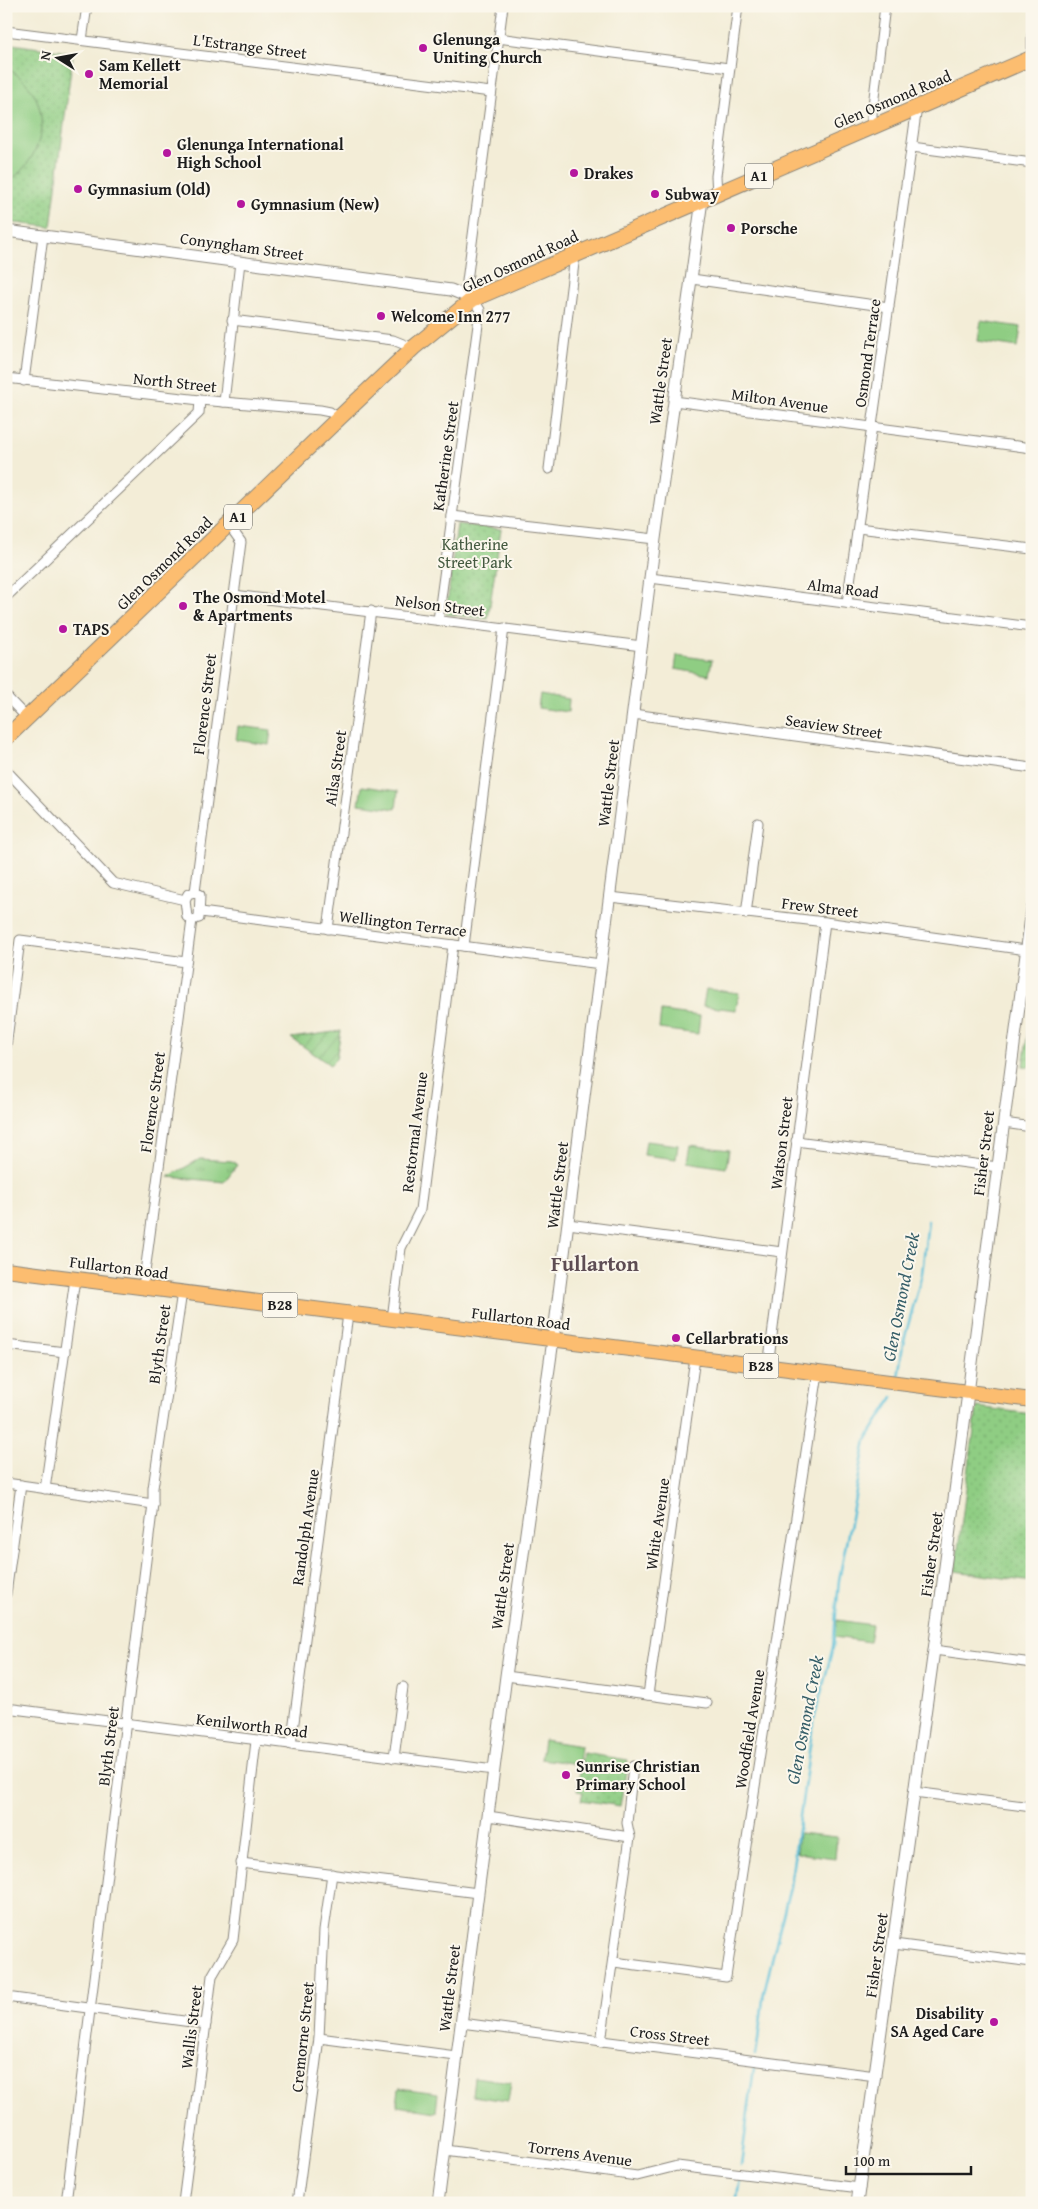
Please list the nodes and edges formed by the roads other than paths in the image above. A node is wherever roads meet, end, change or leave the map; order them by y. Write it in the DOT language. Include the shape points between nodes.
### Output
graph roads {
  1 [pos="87,6"];
  2 [pos="503,6"];
  3 [pos="738,6"];
  4 [pos="885,6"];
  5 [pos="6,30"];
  6 [pos="1032,35"];
  7 [pos="498,38"];
  8 [pos="82,40"];
  9 [pos="1032,56"];
  10 [pos="729,68"];
  11 [pos="491,92"];
  12 [pos="917,108"];
  13 [pos="872,127"];
  14 [pos="912,147"];
  15 [pos="1032,163"];
  16 [pos="718,194"];
  17 [pos="702,200"];
  18 [pos="6,231"];
  19 [pos="44,236"];
  20 [pos="575,255"];
  21 [pos="240,262"];
  22 [pos="692,278"];
  23 [pos="472,299"];
  24 [pos="889,307"];
  25 [pos="232,320"];
  26 [pos="413,348"];
  27 [pos="6,378"];
  28 [pos="24,381"];
  29 [pos="200,400"];
  30 [pos="674,401"];
  31 [pos="224,402"];
  32 [pos="339,418"];
  33 [pos="872,427"];
  34 [pos="1032,448"];
  35 [pos="549,469"];
  36 [pos="452,516"];
  37 [pos="230,525"];
  38 [pos="858,528"];
  39 [pos="655,539"];
  40 [pos="1032,549"];
  41 [pos="650,578"];
  42 [pos="234,595"];
  43 [pos="6,597"];
  44 [pos="847,604"];
  45 [pos="371,611"];
  46 [pos="438,620"];
  47 [pos="1032,627"];
  48 [pos="504,628"];
  49 [pos="642,646"];
  50 [pos="6,696"];
  51 [pos="633,714"];
  52 [pos="27,718"];
  53 [pos="6,738"];
  54 [pos="1032,768"];
  55 [pos="6,770"];
  56 [pos="758,822"];
  57 [pos="195,892"];
  58 [pos="610,897"];
  59 [pos="185,900"];
  60 [pos="201,912"];
  61 [pos="746,914"];
  62 [pos="1031,916"];
  63 [pos="192,920"];
  64 [pos="824,922"];
  65 [pos="328,929"];
  66 [pos="453,945"];
  67 [pos="464,946"];
  68 [pos="1026,950"];
  69 [pos="186,962"];
  70 [pos="601,964"];
  71 [pos="6,1047"];
  72 [pos="1004,1123"];
  73 [pos="1032,1127"];
  74 [pos="796,1141"];
  75 [pos="998,1167"];
  76 [pos="568,1224"];
  77 [pos="782,1252"];
  78 [pos="6,1270"];
  79 [pos="75,1279"];
  80 [pos="143,1288"];
  81 [pos="182,1292"];
  82 [pos="348,1314"];
  83 [pos="392,1319"];
  84 [pos="553,1340"];
  85 [pos="6,1345"];
  86 [pos="65,1352"];
  87 [pos="695,1358"];
  88 [pos="768,1367"];
  89 [pos="818,1373"];
  90 [pos="968,1392"];
  91 [pos="1032,1400"];
  92 [pos="6,1483"];
  93 [pos="21,1485"];
  94 [pos="46,1489"];
  95 [pos="153,1504"];
  96 [pos="6,1594"];
  97 [pos="934,1650"];
  98 [pos="1032,1663"];
  99 [pos="506,1676"];
  100 [pos="403,1687"];
  101 [pos="648,1695"];
  102 [pos="707,1703"];
  103 [pos="6,1708"];
  104 [pos="126,1724"];
  105 [pos="256,1741"];
  106 [pos="291,1745"];
  107 [pos="394,1758"];
  108 [pos="633,1766"];
  109 [pos="494,1770"];
  110 [pos="914,1792"];
  111 [pos="1032,1807"];
  112 [pos="488,1816"];
  113 [pos="630,1837"];
  114 [pos="241,1863"];
  115 [pos="332,1874"];
  116 [pos="478,1893"];
  117 [pos="894,1944"];
  118 [pos="614,1962"];
  119 [pos="1032,1962"];
  120 [pos="6,1997"];
  121 [pos="91,2009"];
  122 [pos="461,2023"];
  123 [pos="206,2024"];
  124 [pos="319,2038"];
  125 [pos="601,2042"];
  126 [pos="456,2056"];
  127 [pos="876,2076"];
  128 [pos="445,2150"];
  129 [pos="860,2188"];
  130 [pos="66,2203"];
  131 [pos="183,2203"];
  132 [pos="297,2203"];
  133 [pos="438,2203"];
  134 [pos="858,2203"];
  1 -- 8 [label="street"];
  2 -- 7 [label="street, Katherine Street"];
  3 -- 10 [label="street"];
  4 -- 13 [label="street"];
  5 -- 8 [label="street, L'Estrange Street"];
  6 -- 9 [label="street"];
  7 -- 10 [label="street"];
  7 -- 11 [label="street, Katherine Street"];
  8 -- 11 [label="street, L'Estrange Street"];
  9 -- 12 [label="highway, Glen Osmond Road / A1"];
  10 -- 16 [label="street" via="716,176"];
  11 -- 23 [label="street, Katherine Street" via="468,282"];
  12 -- 13 [label="highway, Glen Osmond Road / A1"];
  12 -- 14 [label="street, Osmond Terrace"];
  13 -- 16 [label="highway, Glen Osmond Road / A1"];
  14 -- 15 [label="street"];
  14 -- 24 [label="street, Osmond Terrace"];
  16 -- 17 [label="highway, Glen Osmond Road / A1"];
  17 -- 20 [label="highway, Glen Osmond Road / A1"];
  17 -- 22 [label="street, Wattle Street"];
  18 -- 19 [label="street, Conyngham Street"];
  19 -- 21 [label="street, Conyngham Street"];
  19 -- 28 [label="street"];
  20 -- 23 [label="highway, Glen Osmond Road / A1"];
  20 -- 35 [label="street"];
  21 -- 23 [label="street, Conyngham Street" via="451,290"];
  21 -- 25 [label="street"];
  22 -- 24 [label="street"];
  22 -- 30 [label="street, Wattle Street"];
  23 -- 26 [label="highway, Glen Osmond Road / A1"];
  23 -- 36 [label="street, Katherine Street" via="480,310"];
  24 -- 33 [label="street, Osmond Terrace"];
  25 -- 26 [label="street" via="393,340"];
  25 -- 31 [label="street"];
  26 -- 32 [label="highway, Glen Osmond Road / A1"];
  27 -- 28 [label="street, North Street"];
  28 -- 29 [label="street, North Street"];
  29 -- 31 [label="street, North Street"];
  29 -- 43 [label="street" via="199,413"];
  30 -- 33 [label="street, Milton Avenue"];
  30 -- 39 [label="street, Wattle Street"];
  31 -- 32 [label="street, North Street" via="326,410"];
  32 -- 37 [label="highway, Glen Osmond Road / A1"];
  33 -- 34 [label="street, Milton Avenue"];
  33 -- 38 [label="street, Osmond Terrace"];
  36 -- 39 [label="street"];
  36 -- 46 [label="street, Katherine Street"];
  37 -- 42 [label="street, Florence Street" via="241,542"];
  37 -- 52 [label="highway, Glen Osmond Road / A1"];
  38 -- 40 [label="street"];
  38 -- 44 [label="street, Osmond Terrace"];
  39 -- 41 [label="street, Wattle Street"];
  41 -- 44 [label="street, Alma Road"];
  41 -- 49 [label="street, Wattle Street"];
  42 -- 45 [label="street, Nelson Street"];
  42 -- 57 [label="street, Florence Street"];
  44 -- 47 [label="street, Alma Road"];
  45 -- 46 [label="street, Nelson Street"];
  45 -- 65 [label="street, Ailsa Street"];
  46 -- 48 [label="street, Nelson Street"];
  48 -- 49 [label="street, Nelson Street"];
  48 -- 67 [label="street"];
  49 -- 51 [label="street, Wattle Street"];
  50 -- 52 [label="street"];
  51 -- 54 [label="street, Seaview Street"];
  51 -- 58 [label="street, Wattle Street"];
  52 -- 53 [label="highway, Glen Osmond Road / A1"];
  55 -- 59 [label="street" via="113,883"];
  56 -- 61 [label="street"];
  57 -- 59 [label="street" via="188,894"];
  57 -- 60 [label="street" via="200,896"];
  58 -- 61 [label="street, Frew Street"];
  58 -- 70 [label="street, Wattle Street"];
  59 -- 63 [label="street" via="187,917"];
  60 -- 63 [label="street" via="199,918"];
  60 -- 65 [label="street, Wellington Terrace"];
  61 -- 64 [label="street, Frew Street"];
  62 -- 68 [label="street, Fisher Street"];
  63 -- 69 [label="street, Florence Street"];
  64 -- 68 [label="street, Frew Street"];
  64 -- 74 [label="street, Watson Street"];
  65 -- 66 [label="street, Wellington Terrace"];
  66 -- 67 [label="street, Wellington Terrace"];
  66 -- 83 [label="street, Restormal Avenue" via="420,1210 401,1248"];
  67 -- 70 [label="street, Wellington Terrace"];
  68 -- 72 [label="street, Fisher Street"];
  69 -- 71 [label="street" via="20,940"];
  69 -- 80 [label="street, Florence Street"];
  70 -- 76 [label="street, Wattle Street"];
  72 -- 73 [label="street"];
  72 -- 75 [label="street, Fisher Street"];
  74 -- 75 [label="street"];
  74 -- 77 [label="street, Watson Street"];
  75 -- 90 [label="street, Fisher Street"];
  76 -- 77 [label="street"];
  76 -- 84 [label="street, Wattle Street"];
  77 -- 88 [label="street, Watson Street"];
  78 -- 79 [label="main road, Fullarton Road / B28"];
  79 -- 80 [label="main road, Fullarton Road / B28"];
  79 -- 86 [label="street"];
  80 -- 81 [label="main road, Fullarton Road / B28"];
  81 -- 82 [label="main road, Fullarton Road / B28"];
  81 -- 95 [label="street, Blyth Street"];
  82 -- 83 [label="main road, Fullarton Road / B28"];
  82 -- 106 [label="street, Randolph Avenue"];
  83 -- 84 [label="main road, Fullarton Road / B28"];
  84 -- 87 [label="main road, Fullarton Road / B28"];
  84 -- 99 [label="street, Wattle Street"];
  85 -- 86 [label="street"];
  86 -- 94 [label="street"];
  87 -- 88 [label="main road, Fullarton Road / B28"];
  87 -- 101 [label="street, White Avenue"];
  88 -- 89 [label="main road, Fullarton Road / B28"];
  89 -- 90 [label="main road, Fullarton Road / B28"];
  89 -- 118 [label="street, Woodfield Avenue" via="726,1977"];
  90 -- 91 [label="main road, Fullarton Road / B28"];
  90 -- 97 [label="street, Fisher Street"];
  92 -- 93 [label="street"];
  93 -- 94 [label="street"];
  93 -- 96 [label="street"];
  94 -- 95 [label="street"];
  95 -- 104 [label="street, Blyth Street"];
  97 -- 98 [label="street"];
  97 -- 110 [label="street, Fisher Street"];
  99 -- 101 [label="street"];
  99 -- 109 [label="street, Wattle Street"];
  100 -- 107 [label="street"];
  101 -- 102 [label="street"];
  103 -- 104 [label="street, Kenilworth Road"];
  104 -- 105 [label="street, Kenilworth Road"];
  104 -- 121 [label="street, Blyth Street"];
  105 -- 106 [label="street, Kenilworth Road"];
  105 -- 114 [label="street, Wallis Street"];
  106 -- 107 [label="street, Kenilworth Road"];
  107 -- 109 [label="street, Kenilworth Road"];
  108 -- 113 [label="street" via="627,1822"];
  109 -- 112 [label="street, Wattle Street"];
  110 -- 111 [label="street"];
  110 -- 117 [label="street, Fisher Street"];
  112 -- 113 [label="street"];
  112 -- 116 [label="street, Wattle Street"];
  113 -- 118 [label="street"];
  114 -- 115 [label="street"];
  114 -- 123 [label="street, Wallis Street" via="233,1940 212,1976"];
  115 -- 116 [label="street"];
  115 -- 124 [label="street, Cremorne Street" via="324,1930"];
  116 -- 122 [label="street, Wattle Street"];
  117 -- 119 [label="street"];
  117 -- 127 [label="street, Fisher Street"];
  118 -- 125 [label="street"];
  120 -- 121 [label="street"];
  121 -- 123 [label="street"];
  121 -- 130 [label="street, Blyth Street"];
  122 -- 125 [label="street, Cross Street"];
  122 -- 126 [label="street, Wattle Street"];
  123 -- 131 [label="street, Wallis Street"];
  124 -- 126 [label="street"];
  124 -- 132 [label="street, Cremorne Street"];
  125 -- 127 [label="street, Cross Street"];
  126 -- 128 [label="street, Wattle Street"];
  127 -- 129 [label="street, Fisher Street"];
  128 -- 129 [label="street, Torrens Avenue" via="637,2176 677,2166"];
  128 -- 133 [label="street, Wattle Street"];
  129 -- 134 [label="street, Fisher Street"];
}
